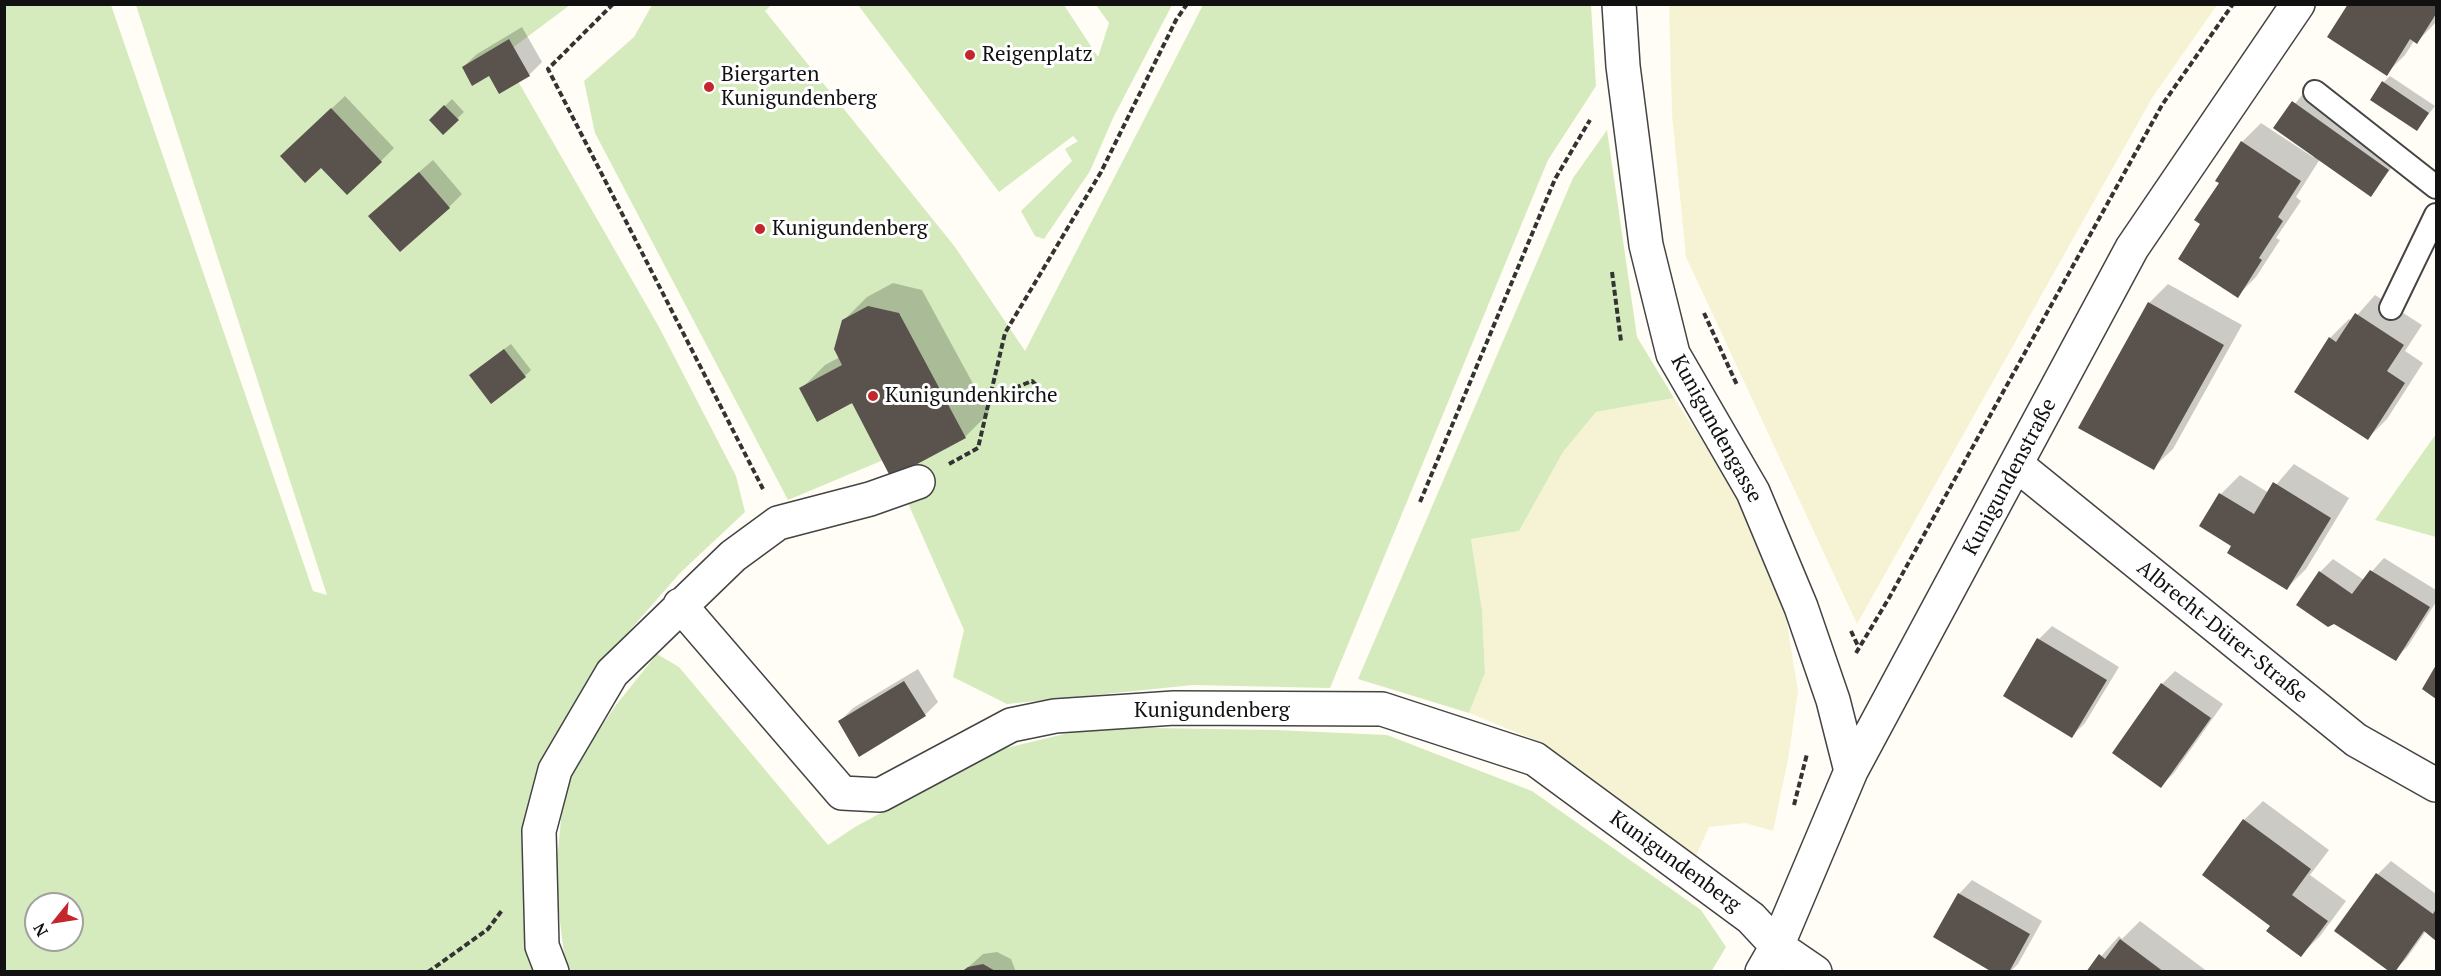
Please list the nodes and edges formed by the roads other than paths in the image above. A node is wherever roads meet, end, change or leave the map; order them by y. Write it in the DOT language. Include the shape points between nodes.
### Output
graph roads {
  1 [pos="1619,4"];
  2 [pos="2298,4"];
  3 [pos="2315,92"];
  4 [pos="2436,187"];
  5 [pos="2436,215"];
  6 [pos="2391,308"];
  7 [pos="2017,465"];
  8 [pos="918,482"];
  9 [pos="680,605"];
  10 [pos="1851,771"];
  11 [pos="2436,785"];
  12 [pos="1769,959"];
  13 [pos="552,972"];
  14 [pos="1815,972"];
  1 -- 10 [label="street, Kunigundengasse" via="1646,245 1673,354 1753,492 1801,608 1833,700"];
  2 -- 7 [label="street, Kunigundenstraße" via="2132,248"];
  3 -- 4 [label="lane"];
  5 -- 6 [label="lane"];
  7 -- 10 [label="street, Kunigundenstraße"];
  7 -- 11 [label="street, Albrecht-Dürer-Straße" via="2356,740"];
  8 -- 9 [label="street" via="778,523"];
  9 -- 12 [label="street, Kunigundenberg" via="842,793 880,795 1011,725 1055,716 1174,708 1382,709 1535,759 1751,918"];
  9 -- 13 [label="street" via="612,672 555,770 539,831 542,946"];
  10 -- 12 [label="street, Kunigundenstraße"];
  12 -- 14 [label="street, Kunigundenberg"];
}
